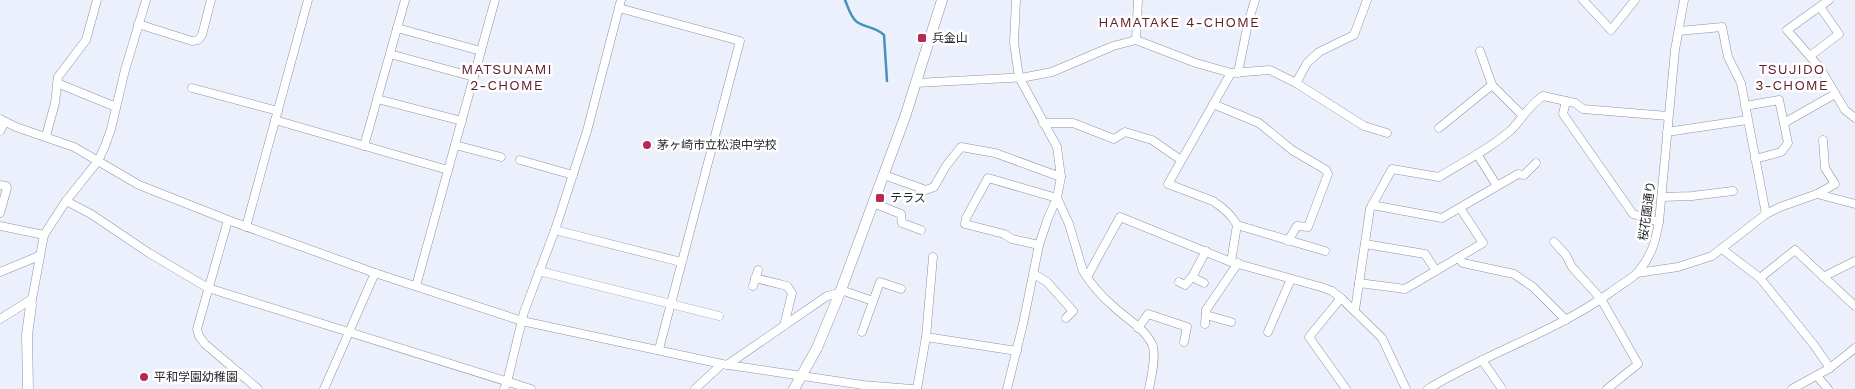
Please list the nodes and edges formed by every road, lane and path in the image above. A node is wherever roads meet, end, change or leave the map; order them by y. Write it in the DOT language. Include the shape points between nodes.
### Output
graph roads {
  1 [pos="97,0"];
  2 [pos="146,0"];
  3 [pos="211,0"];
  4 [pos="308,0"];
  5 [pos="404,0"];
  6 [pos="495,0"];
  7 [pos="942,0"];
  8 [pos="1016,0"];
  9 [pos="1138,0"];
  10 [pos="1255,0"];
  11 [pos="1583,0"];
  12 [pos="1635,0"];
  13 [pos="1684,0"];
  14 [pos="1830,0"];
  15 [pos="1365,1"];
  16 [pos="620,4"];
  17 [pos="1820,7"];
  18 [pos="138,24"];
  19 [pos="397,28"];
  20 [pos="1679,32"];
  21 [pos="1136,40"];
  22 [pos="481,51"];
  23 [pos="1480,52"];
  24 [pos="390,54"];
  25 [pos="1810,56"];
  26 [pos="1234,73"];
  27 [pos="474,77"];
  28 [pos="1020,77"];
  29 [pos="57,83"];
  30 [pos="916,83"];
  31 [pos="1296,83"];
  32 [pos="1492,85"];
  33 [pos="192,88"];
  34 [pos="1835,94"];
  35 [pos="377,98"];
  36 [pos="1566,101"];
  37 [pos="1213,104"];
  38 [pos="1745,106"];
  39 [pos="116,107"];
  40 [pos="278,111"];
  41 [pos="1523,116"];
  42 [pos="1668,116"];
  43 [pos="1855,118"];
  44 [pos="276,120"];
  45 [pos="1747,120"];
  46 [pos="3,121"];
  47 [pos="462,121"];
  48 [pos="1043,123"];
  49 [pos="1784,123"];
  50 [pos="1438,128"];
  51 [pos="0,131"];
  52 [pos="1668,132"];
  53 [pos="1388,133"];
  54 [pos="46,136"];
  55 [pos="1823,140"];
  56 [pos="455,145"];
  57 [pos="364,146"];
  58 [pos="1478,154"];
  59 [pos="501,157"];
  60 [pos="1755,159"];
  61 [pos="520,160"];
  62 [pos="1181,160"];
  63 [pos="98,161"];
  64 [pos="1536,163"];
  65 [pos="448,170"];
  66 [pos="573,175"];
  67 [pos="884,175"];
  68 [pos="1061,178"];
  69 [pos="0,185"];
  70 [pos="1497,186"];
  71 [pos="1733,191"];
  72 [pos="1817,194"];
  73 [pos="1662,197"];
  74 [pos="1057,198"];
  75 [pos="66,201"];
  76 [pos="873,203"];
  77 [pos="1855,204"];
  78 [pos="1372,206"];
  79 [pos="1460,208"];
  80 [pos="0,213"];
  81 [pos="1766,214"];
  82 [pos="228,220"];
  83 [pos="1660,222"];
  84 [pos="1237,225"];
  85 [pos="0,226"];
  86 [pos="246,227"];
  87 [pos="555,230"];
  88 [pos="921,230"];
  89 [pos="44,235"];
  90 [pos="1288,240"];
  91 [pos="1554,242"];
  92 [pos="1365,244"];
  93 [pos="1039,245"];
  94 [pos="1722,249"];
  95 [pos="1206,251"];
  96 [pos="1325,251"];
  97 [pos="39,256"];
  98 [pos="933,257"];
  99 [pos="1458,258"];
  100 [pos="1855,261"];
  101 [pos="681,262"];
  102 [pos="1234,262"];
  103 [pos="539,271"];
  104 [pos="1436,271"];
  105 [pos="0,272"];
  106 [pos="375,273"];
  107 [pos="1637,273"];
  108 [pos="1034,274"];
  109 [pos="1087,277"];
  110 [pos="1192,277"];
  111 [pos="1823,277"];
  112 [pos="755,278"];
  113 [pos="1760,278"];
  114 [pos="1291,279"];
  115 [pos="1179,282"];
  116 [pos="1204,283"];
  117 [pos="1359,283"];
  118 [pos="416,286"];
  119 [pos="208,288"];
  120 [pos="901,289"];
  121 [pos="840,292"];
  122 [pos="1342,298"];
  123 [pos="1601,299"];
  124 [pos="873,301"];
  125 [pos="31,302"];
  126 [pos="670,304"];
  127 [pos="1855,306"];
  128 [pos="1355,310"];
  129 [pos="1206,315"];
  130 [pos="719,316"];
  131 [pos="1066,318"];
  132 [pos="0,319"];
  133 [pos="1566,320"];
  134 [pos="522,321"];
  135 [pos="1231,322"];
  136 [pos="1205,324"];
  137 [pos="784,326"];
  138 [pos="1138,328"];
  139 [pos="350,331"];
  140 [pos="862,332"];
  141 [pos="1268,332"];
  142 [pos="926,337"];
  143 [pos="1184,342"];
  144 [pos="1855,348"];
  145 [pos="659,349"];
  146 [pos="1017,351"];
  147 [pos="1482,360"];
  148 [pos="724,364"];
  149 [pos="1830,368"];
  150 [pos="240,373"];
  151 [pos="1817,376"];
  152 [pos="801,377"];
  153 [pos="197,378"];
  154 [pos="506,386"];
  155 [pos="863,387"];
  156 [pos="28,389"];
  157 [pos="258,389"];
  158 [pos="324,389"];
  159 [pos="531,389"];
  160 [pos="695,389"];
  161 [pos="794,389"];
  162 [pos="912,389"];
  163 [pos="917,389"];
  164 [pos="1008,389"];
  165 [pos="1149,389"];
  166 [pos="1346,389"];
  167 [pos="1406,389"];
  168 [pos="1428,389"];
  169 [pos="1502,389"];
  170 [pos="1607,389"];
  171 [pos="1792,389"];
  172 [pos="1828,389"];
  1 -- 29 [label="street" via="86,40"];
  2 -- 18 [label="street"];
  3 -- 18 [label="street" via="198,40"];
  4 -- 40 [label="street"];
  5 -- 19 [label="street"];
  6 -- 22 [label="street"];
  7 -- 30 [label="street"];
  8 -- 28 [label="street" via="1014,42"];
  9 -- 21 [label="street"];
  10 -- 26 [label="street"];
  11 -- 12 [label="street" via="1611,30"];
  13 -- 20 [label="street, 桜花園通り"];
  14 -- 17 [label="street"];
  15 -- 31 [label="street" via="1354,35 1319,52 1307,63"];
  16 -- 66 [label="street"];
  16 -- 101 [label="street" via="740,41"];
  17 -- 25 [label="street" via="1838,34"];
  17 -- 25 [label="street" via="1787,30"];
  18 -- 39 [label="street"];
  19 -- 22 [label="street"];
  19 -- 24 [label="street"];
  20 -- 38 [label="street" via="1722,27 1728,58 1741,83"];
  20 -- 42 [label="street, 桜花園通り"];
  21 -- 26 [label="street" via="1196,63"];
  21 -- 28 [label="street" via="1113,46 1062,69"];
  22 -- 27 [label="street"];
  23 -- 32 [label="street"];
  24 -- 27 [label="street"];
  24 -- 35 [label="street"];
  25 -- 34 [label="street"];
  26 -- 31 [label="street" via="1270,70"];
  26 -- 37 [label="street"];
  27 -- 47 [label="street"];
  28 -- 30 [label="street"];
  28 -- 48 [label="street"];
  29 -- 39 [label="street"];
  29 -- 54 [label="street"];
  30 -- 67 [label="street"];
  31 -- 53 [label="street" via="1364,126"];
  32 -- 41 [label="street"];
  32 -- 50 [label="street"];
  33 -- 40 [label="street"];
  34 -- 43 [label="street" via="1845,110"];
  34 -- 49 [label="street"];
  35 -- 47 [label="street"];
  35 -- 57 [label="street"];
  36 -- 41 [label="street" via="1543,96"];
  36 -- 42 [label="street" via="1583,109"];
  36 -- 83 [label="street" via="1563,114 1634,214"];
  37 -- 62 [label="street"];
  37 -- 90 [label="street" via="1259,123 1292,150 1326,170 1328,174 1308,227 1297,226"];
  38 -- 45 [label="street"];
  38 -- 49 [label="street" via="1779,100"];
  39 -- 63 [label="street"];
  40 -- 44 [label="street"];
  41 -- 58 [label="street"];
  42 -- 52 [label="street, 桜花園通り"];
  44 -- 57 [label="street"];
  44 -- 86 [label="street"];
  45 -- 52 [label="street"];
  45 -- 60 [label="street"];
  46 -- 51 [label="street"];
  46 -- 54 [label="street"];
  47 -- 56 [label="street"];
  48 -- 62 [label="street" via="1074,123 1114,139 1125,132 1152,140"];
  48 -- 68 [label="street" via="1057,147"];
  49 -- 60 [label="street" via="1788,143 1781,152"];
  52 -- 73 [label="street, 桜花園通り"];
  54 -- 63 [label="street"];
  55 -- 72 [label="street" via="1825,168 1836,184"];
  56 -- 59 [label="street"];
  56 -- 65 [label="street"];
  57 -- 65 [label="street"];
  58 -- 70 [label="street"];
  58 -- 78 [label="street" via="1439,177 1392,169"];
  60 -- 81 [label="street"];
  61 -- 66 [label="street"];
  62 -- 84 [label="street" via="1168,184 1213,201"];
  63 -- 75 [label="street"];
  63 -- 82 [label="street" via="139,185"];
  64 -- 70 [label="street" via="1524,175 1518,174"];
  65 -- 118 [label="street"];
  66 -- 87 [label="street"];
  67 -- 68 [label="street" via="926,190 934,187 961,148 995,153"];
  67 -- 76 [label="street"];
  68 -- 74 [label="street"];
  69 -- 80 [label="street" via="7,188"];
  70 -- 79 [label="street"];
  71 -- 73 [label="street"];
  72 -- 77 [label="street"];
  72 -- 81 [label="street"];
  73 -- 83 [label="street, 桜花園通り"];
  74 -- 93 [label="street"];
  74 -- 93 [label="street" via="988,178 966,218 965,224"];
  74 -- 109 [label="street"];
  75 -- 89 [label="street"];
  75 -- 119 [label="street"];
  76 -- 88 [label="street" via="901,214 902,223"];
  76 -- 121 [label="street"];
  78 -- 79 [label="street" via="1442,218"];
  78 -- 92 [label="street"];
  79 -- 99 [label="street" via="1483,243"];
  81 -- 94 [label="street"];
  82 -- 86 [label="street"];
  82 -- 119 [label="street"];
  83 -- 107 [label="street, 桜花園通り" via="1653,249"];
  84 -- 90 [label="street"];
  84 -- 102 [label="street"];
  85 -- 89 [label="street"];
  86 -- 106 [label="street"];
  87 -- 101 [label="street"];
  87 -- 103 [label="street"];
  89 -- 97 [label="street"];
  90 -- 96 [label="street"];
  91 -- 123 [label="street"];
  92 -- 104 [label="street" via="1425,254"];
  92 -- 117 [label="street"];
  93 -- 108 [label="street"];
  94 -- 107 [label="street" via="1712,256 1678,267"];
  94 -- 113 [label="street"];
  95 -- 102 [label="street"];
  95 -- 109 [label="street" via="1120,217"];
  95 -- 110 [label="street"];
  97 -- 105 [label="street"];
  97 -- 125 [label="street"];
  98 -- 142 [label="street"];
  99 -- 104 [label="street"];
  99 -- 133 [label="street" via="1464,263 1514,274 1533,287"];
  100 -- 111 [label="street"];
  101 -- 126 [label="street"];
  102 -- 114 [label="street"];
  102 -- 129 [label="street"];
  103 -- 126 [label="street"];
  103 -- 134 [label="street"];
  104 -- 117 [label="street" via="1405,289"];
  106 -- 118 [label="street"];
  106 -- 139 [label="street"];
  107 -- 123 [label="street, 桜花園通り"];
  108 -- 131 [label="street" via="1047,282 1073,311"];
  108 -- 146 [label="street"];
  109 -- 138 [label="street"];
  110 -- 115 [label="street" via="1185,285"];
  110 -- 116 [label="street"];
  111 -- 113 [label="street" via="1795,250"];
  111 -- 127 [label="street"];
  112 -- 137 [label="street" via="787,286 792,293"];
  113 -- 149 [label="street"];
  114 -- 122 [label="street" via="1326,289"];
  114 -- 141 [label="street"];
  117 -- 128 [label="street"];
  118 -- 134 [label="street"];
  119 -- 139 [label="street"];
  119 -- 150 [label="street" via="198,322 199,336"];
  120 -- 124 [label="street" via="880,282"];
  121 -- 124 [label="street"];
  121 -- 137 [label="street" via="827,296"];
  121 -- 152 [label="street"];
  122 -- 128 [label="street"];
  122 -- 166 [label="street" via="1309,337"];
  123 -- 133 [label="street, 桜花園通り"];
  123 -- 170 [label="street" via="1638,364"];
  124 -- 140 [label="street"];
  125 -- 132 [label="street"];
  125 -- 156 [label="street" via="27,335"];
  126 -- 130 [label="street"];
  126 -- 145 [label="street"];
  128 -- 167 [label="street" via="1386,342"];
  129 -- 135 [label="street"];
  129 -- 136 [label="street"];
  133 -- 147 [label="street, 桜花園通り"];
  134 -- 145 [label="street"];
  134 -- 154 [label="street"];
  137 -- 148 [label="street"];
  138 -- 143 [label="street" via="1148,314 1187,326"];
  138 -- 165 [label="street" via="1154,352"];
  139 -- 154 [label="street"];
  139 -- 158 [label="street"];
  142 -- 146 [label="street"];
  142 -- 163 [label="street"];
  144 -- 149 [label="street"];
  145 -- 148 [label="street"];
  146 -- 164 [label="street"];
  147 -- 168 [label="street, 桜花園通り"];
  147 -- 169 [label="street"];
  148 -- 152 [label="street"];
  148 -- 160 [label="street"];
  149 -- 151 [label="street"];
  150 -- 153 [label="street"];
  150 -- 157 [label="street"];
  151 -- 171 [label="street"];
  151 -- 172 [label="street"];
  152 -- 155 [label="street"];
  152 -- 161 [label="street"];
  154 -- 159 [label="street"];
  155 -- 162 [label="street"];
}
